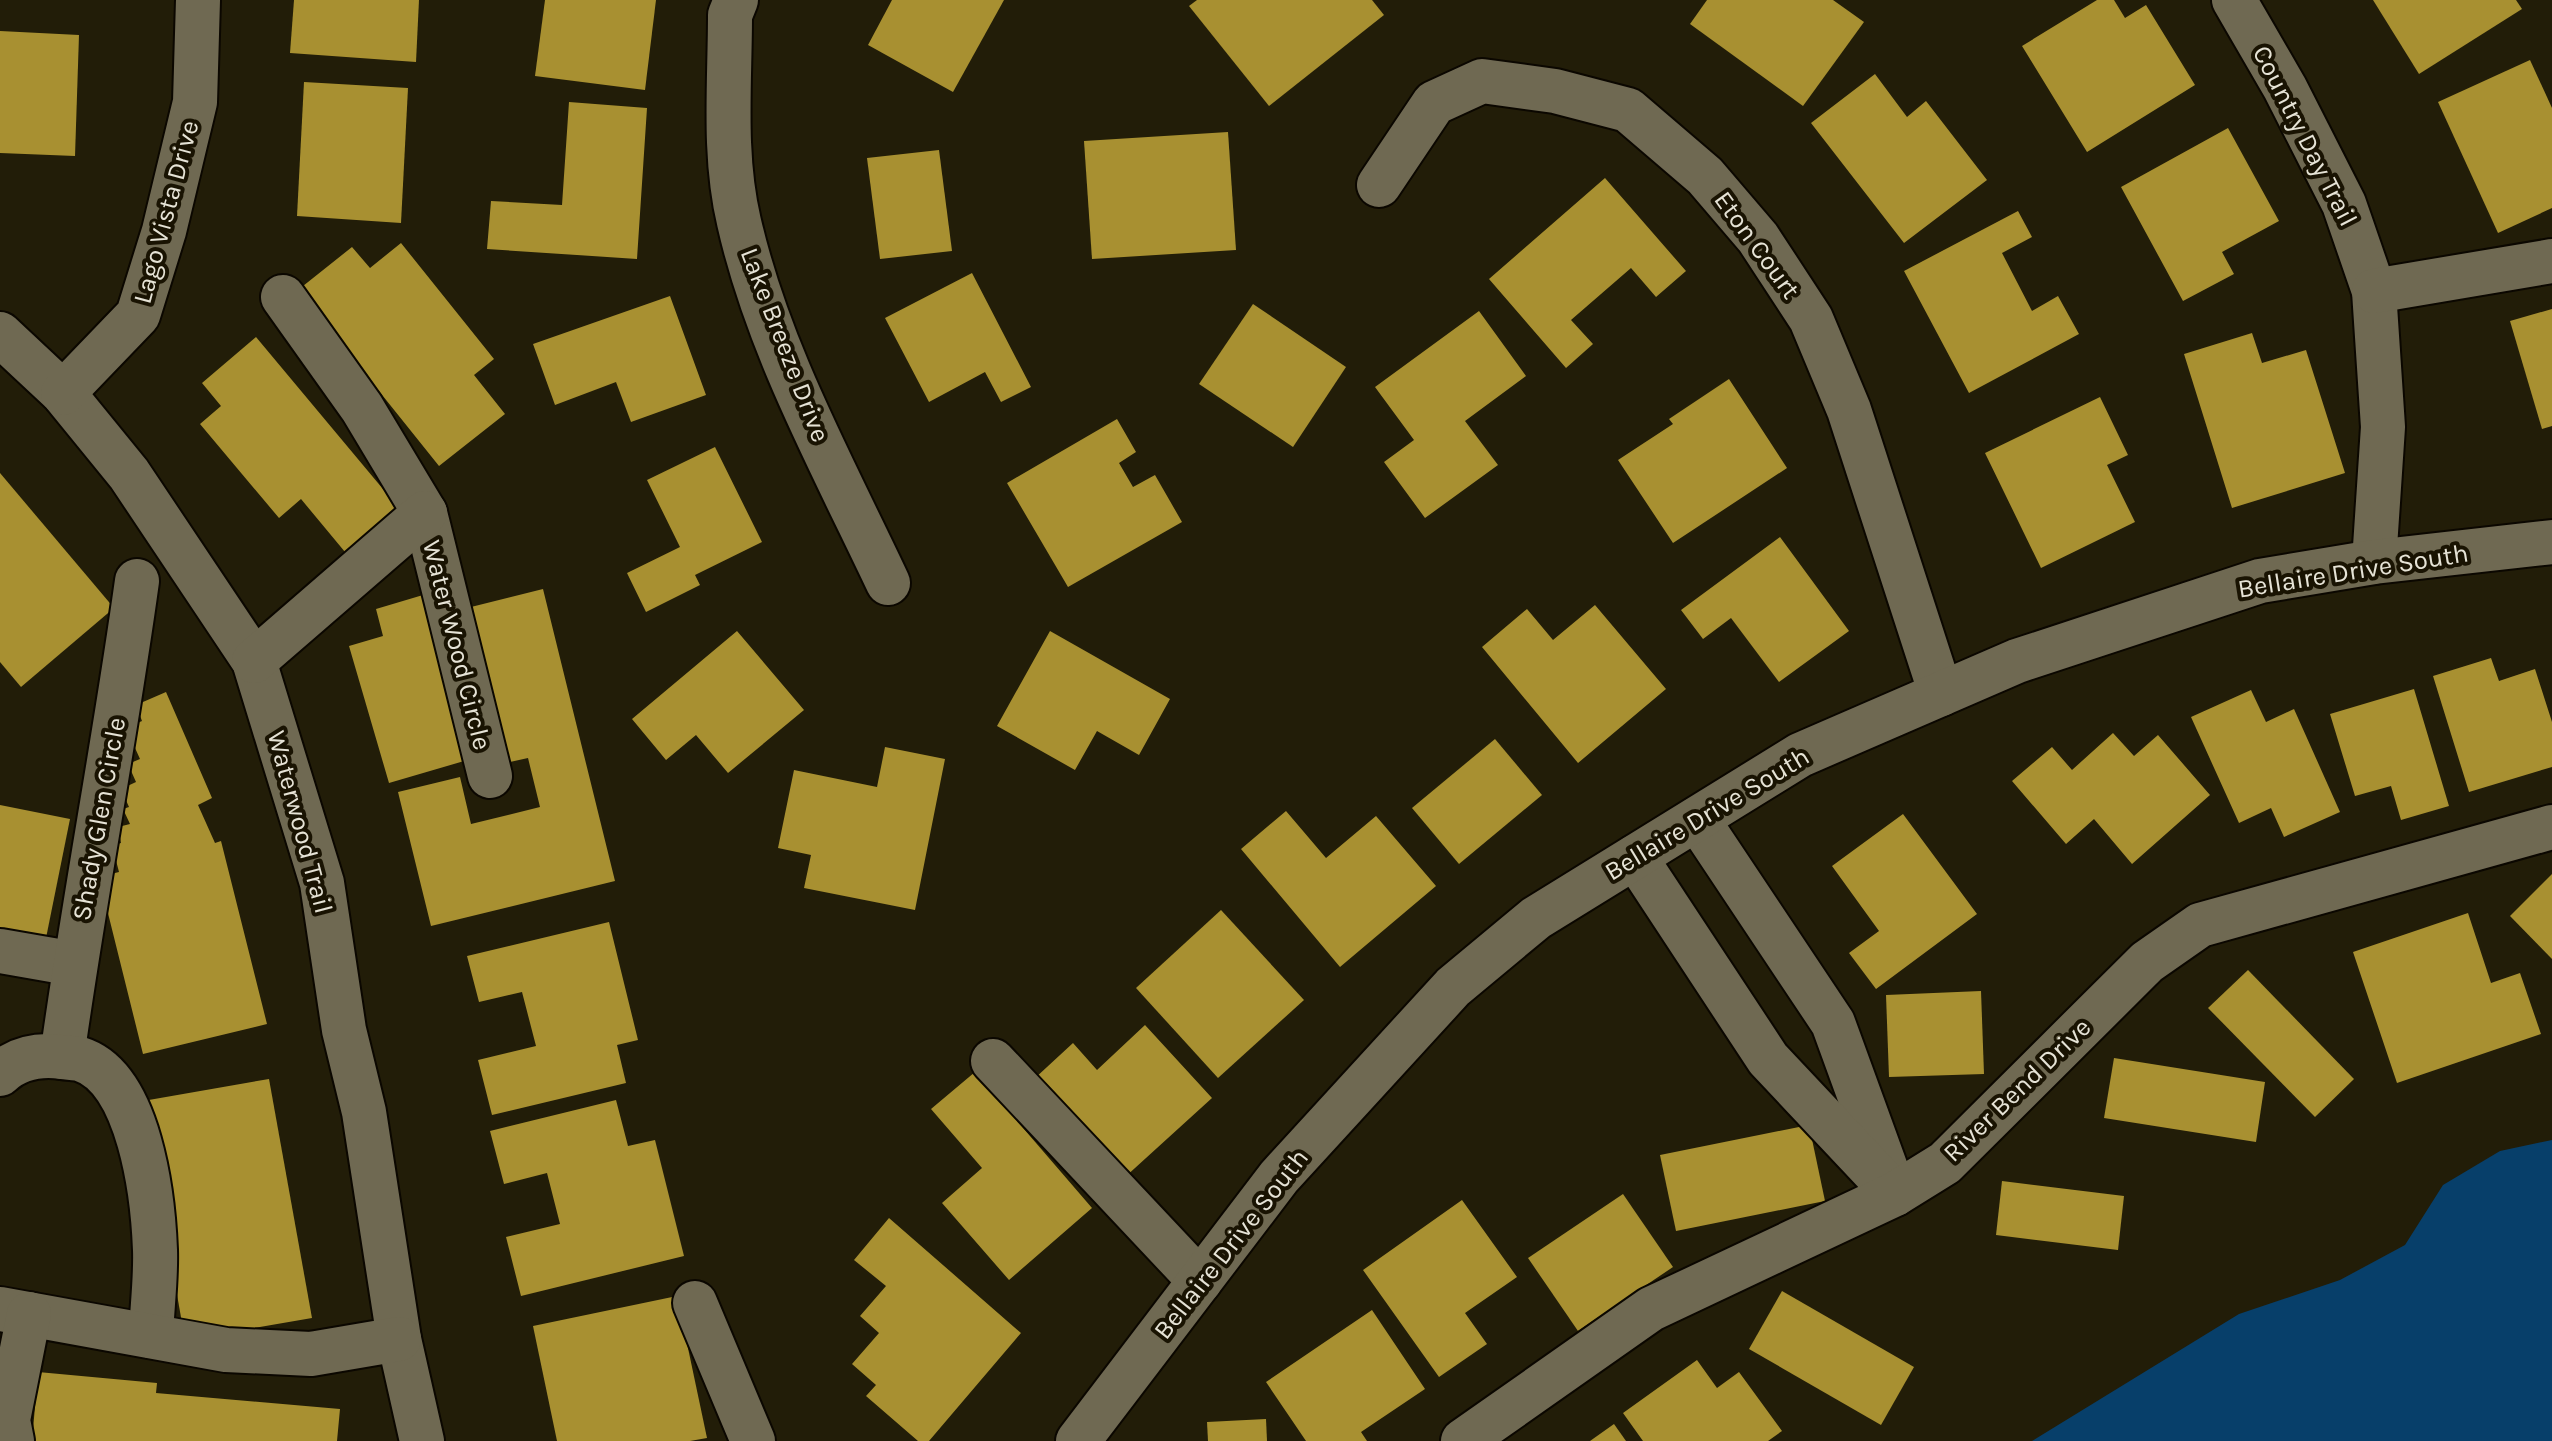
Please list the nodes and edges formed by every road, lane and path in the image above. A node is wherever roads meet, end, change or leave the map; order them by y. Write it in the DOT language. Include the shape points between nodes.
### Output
graph roads {
  1 [pos="198,0"];
  2 [pos="736,0"];
  3 [pos="2234,0"];
  4 [pos="1379,185"];
  5 [pos="2552,261"];
  6 [pos="2374,291"];
  7 [pos="283,297"];
  8 [pos="0,334"];
  9 [pos="63,393"];
  10 [pos="425,513"];
  11 [pos="2552,542"];
  12 [pos="2374,562"];
  13 [pos="137,581"];
  14 [pos="888,583"];
  15 [pos="254,661"];
  16 [pos="1941,694"];
  17 [pos="490,776"];
  18 [pos="1697,819"];
  19 [pos="2552,827"];
  20 [pos="1635,857"];
  21 [pos="0,951"];
  22 [pos="75,964"];
  23 [pos="62,1057"];
  24 [pos="993,1061"];
  25 [pos="0,1074"];
  26 [pos="1895,1194"];
  27 [pos="1200,1281"];
  28 [pos="695,1303"];
  29 [pos="15,1311"];
  30 [pos="151,1336"];
  31 [pos="399,1339"];
  32 [pos="12,1441"];
  33 [pos="422,1441"];
  34 [pos="753,1441"];
  35 [pos="1078,1441"];
  36 [pos="1463,1441"];
  1 -- 9 [label="street, Lago Vista Drive" via="195,102 138,315"];
  2 -- 14 [label="street, Lake Breeze Drive" via="730,15 730,157 739,221 797,391"];
  3 -- 6 [label="street, Country Day Trail" via="2344,204"];
  4 -- 16 [label="street, Eton Court" via="1434,103 1482,81 1555,91 1628,110 1705,176 1758,238 1811,319 1849,410"];
  5 -- 6 [label="street"];
  6 -- 12 [label="street, Country Day Trail" via="2383,427"];
  7 -- 10 [label="street, Water Wood Circle" via="362,408"];
  8 -- 9 [label="street, Waterwood Trail"];
  9 -- 15 [label="street, Waterwood Trail" via="129,474"];
  10 -- 15 [label="street, Water Wood Circle"];
  10 -- 17 [label="street, Water Wood Circle"];
  11 -- 12 [label="street, Bellaire Drive South"];
  12 -- 16 [label="street, Bellaire Drive South" via="2260,581 2017,661"];
  13 -- 22 [label="street, Shady Glen Circle"];
  15 -- 31 [label="street, Waterwood Trail" via="322,883"];
  16 -- 18 [label="street, Bellaire Drive South" via="1800,755"];
  18 -- 20 [label="street, Bellaire Drive South"];
  18 -- 26 [label="street" via="1833,1023"];
  19 -- 26 [label="street, River Bend Drive" via="2200,925 2147,962 1945,1163"];
  20 -- 26 [label="street" via="1768,1059"];
  20 -- 27 [label="street, Bellaire Drive South" via="1536,918 1453,987 1279,1177"];
  21 -- 22 [label="street"];
  22 -- 23 [label="street, Shady Glen Circle"];
  23 -- 25 [label="street" via="45,1054 10,1064"];
  23 -- 30 [label="street" via="82,1059 110,1079 132,1117 147,1177 155,1251"];
  24 -- 27 [label="street"];
  26 -- 36 [label="street, River Bend Drive" via="1651,1309"];
  27 -- 35 [label="street, Bellaire Drive South"];
  28 -- 34 [label="street"];
  29 -- 30 [label="street"];
  29 -- 32 [label="street" via="8,1420"];
  30 -- 31 [label="street" via="226,1350 311,1354"];
  31 -- 33 [label="street, Waterwood Trail"];
}
